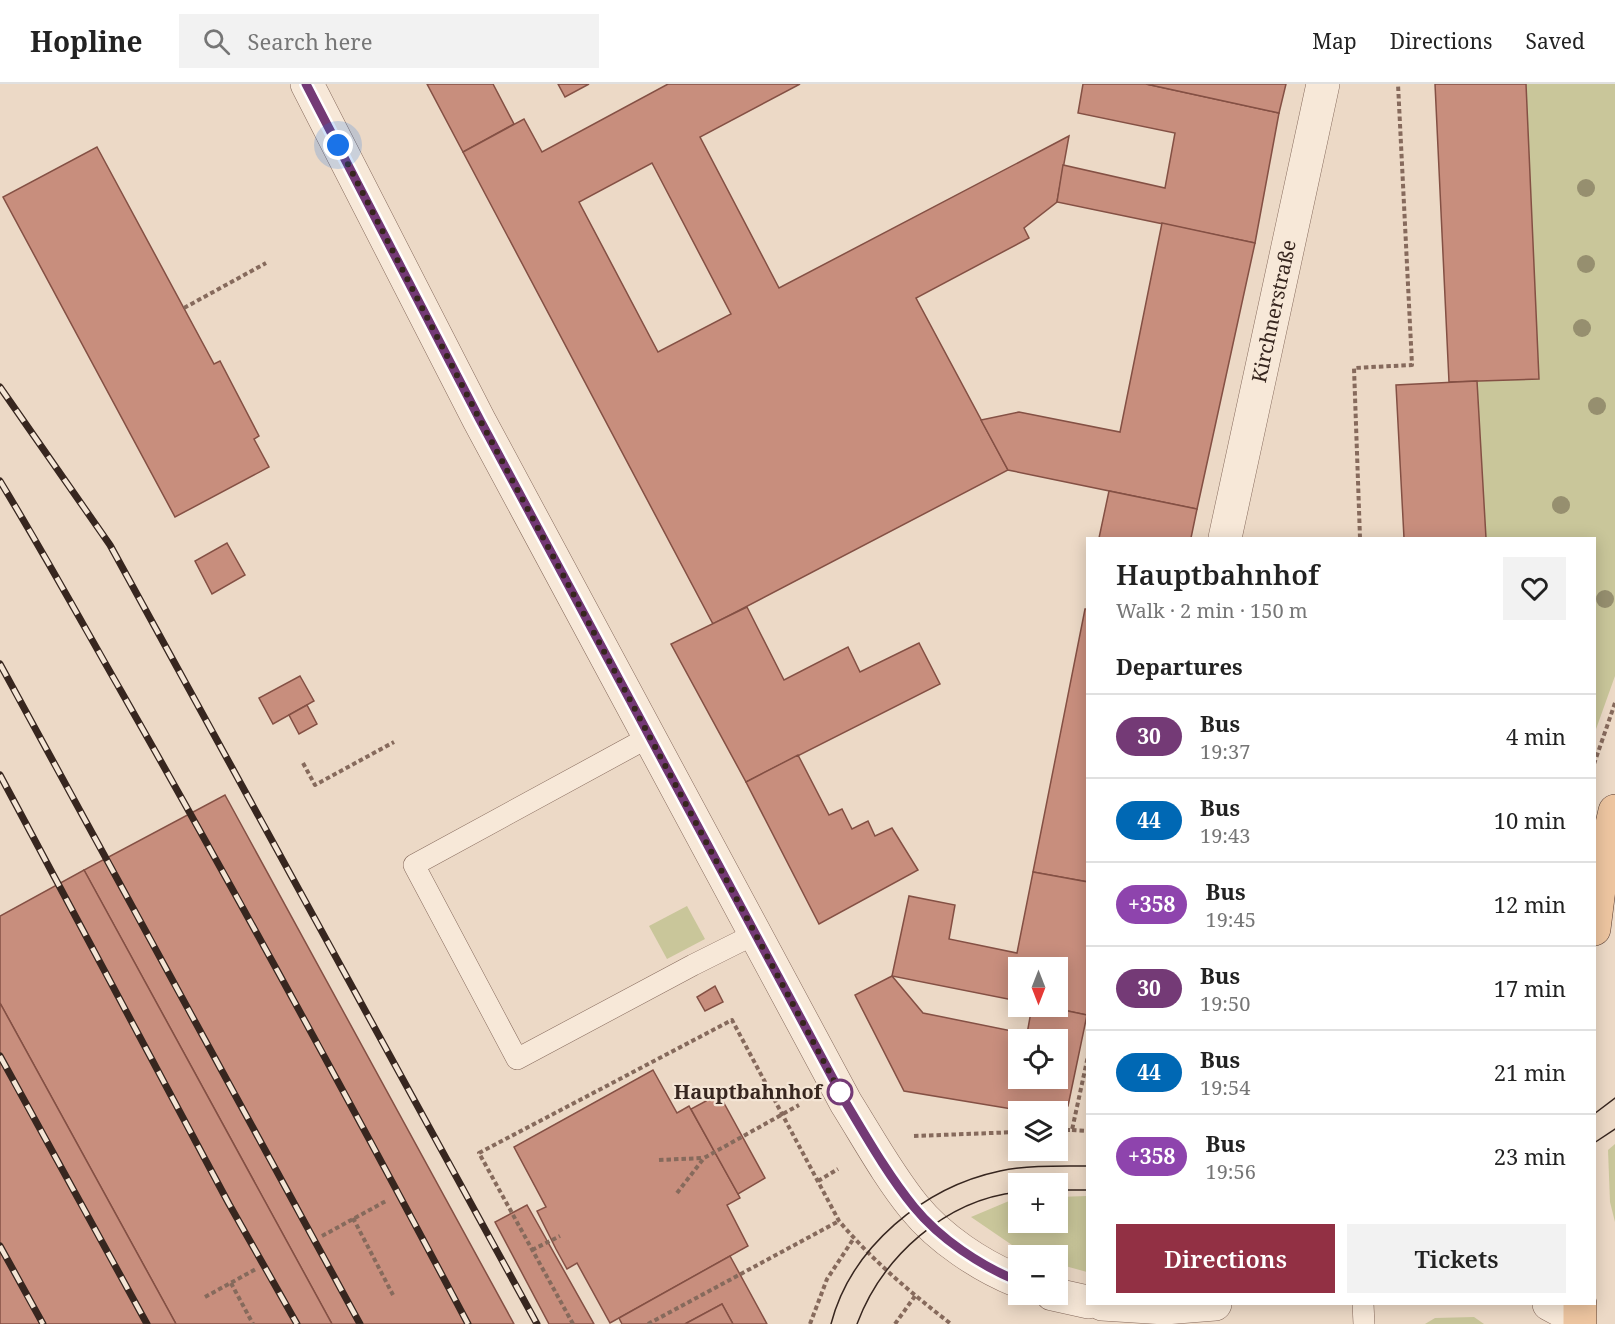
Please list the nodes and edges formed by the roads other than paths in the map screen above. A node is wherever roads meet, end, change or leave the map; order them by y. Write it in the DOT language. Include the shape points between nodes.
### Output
graph roads {
  1 [pos="306,84"];
  2 [pos="1323,84"];
  3 [pos="1225,537"];
  4 [pos="649,737"];
  5 [pos="1615,811"];
  6 [pos="1596,913"];
  7 [pos="755,934"];
  8 [pos="1008,1276"];
  9 [pos="1068,1298"];
  10 [pos="1086,1302"];
  11 [pos="1107,1305"];
  12 [pos="1211,1305"];
  13 [pos="1363,1305"];
  14 [pos="1551,1305"];
  15 [pos="1580,1305"];
  16 [pos="1165,1316"];
  17 [pos="1364,1324"];
  18 [pos="1573,1324"];
  19 [pos="1580,1324"];
  1 -- 4 [label="street"];
  2 -- 3 [label="street, Kirchnerstraße"];
  4 -- 7 [label="street"];
  4 -- 7 [label="lane" via="414,865 517,1059"];
  5 -- 6 [label="main road"];
  7 -- 8 [label="street" via="840,1092 915,1209 970,1257"];
  9 -- 10 [label="street"];
  11 -- 16 [label="street"];
  12 -- 16 [label="street"];
  13 -- 17 [label="lane"];
  14 -- 18 [label="street"];
  15 -- 19 [label="main road"];
}
